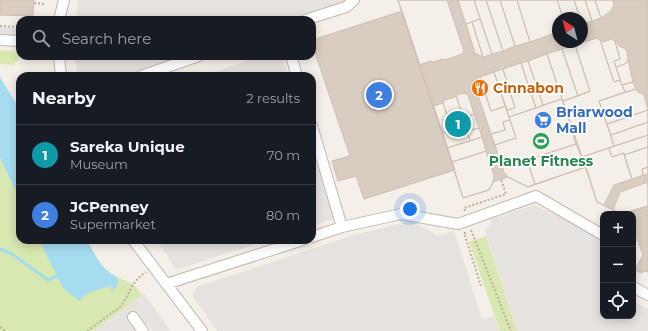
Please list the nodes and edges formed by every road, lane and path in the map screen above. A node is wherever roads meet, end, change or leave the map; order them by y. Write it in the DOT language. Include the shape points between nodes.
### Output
graph roads {
  1 [pos="64,0"];
  2 [pos="354,0"];
  3 [pos="34,3"];
  4 [pos="45,4"];
  5 [pos="60,16"];
  6 [pos="316,17"];
  7 [pos="0,26"];
  8 [pos="16,26"];
  9 [pos="0,40"];
  10 [pos="16,41"];
  11 [pos="59,60"];
  12 [pos="187,60"];
  13 [pos="292,60"];
  14 [pos="61,72"];
  15 [pos="153,72"];
  16 [pos="296,72"];
  17 [pos="316,139"];
  18 [pos="501,179"];
  19 [pos="465,211"];
  20 [pos="469,226"];
  21 [pos="342,227"];
  22 [pos="472,231"];
  23 [pos="600,233"];
  24 [pos="316,236"];
  25 [pos="136,244"];
  26 [pos="291,244"];
  27 [pos="153,266"];
  28 [pos="166,284"];
  29 [pos="481,286"];
  30 [pos="636,289"];
  31 [pos="648,295"];
  32 [pos="133,317"];
  33 [pos="0,327"];
  34 [pos="6,331"];
  35 [pos="87,331"];
  36 [pos="143,331"];
  37 [pos="202,331"];
  38 [pos="512,331"];
  1 -- 5 [label="street"];
  2 -- 6 [label="street" via="346,7"];
  3 -- 4 [label="path"];
  7 -- 8 [label="path"];
  9 -- 10 [label="street"];
  11 -- 14 [label="street"];
  12 -- 15 [label="street"];
  13 -- 16 [label="street"];
  17 -- 21 [label="street"];
  18 -- 19 [label="path" via="506,194 464,208"];
  20 -- 22 [label="path"];
  21 -- 23 [label="street" via="401,214 458,224 536,196"];
  21 -- 24 [label="street"];
  22 -- 29 [label="path" via="464,233"];
  22 -- 38 [label="path"];
  25 -- 27 [label="street"];
  26 -- 28 [label="street"];
  27 -- 28 [label="street"];
  27 -- 35 [label="path" via="135,281 120,307"];
  28 -- 37 [label="street"];
  30 -- 31 [label="street"];
  32 -- 36 [label="street"];
  33 -- 34 [label="path"];
}
